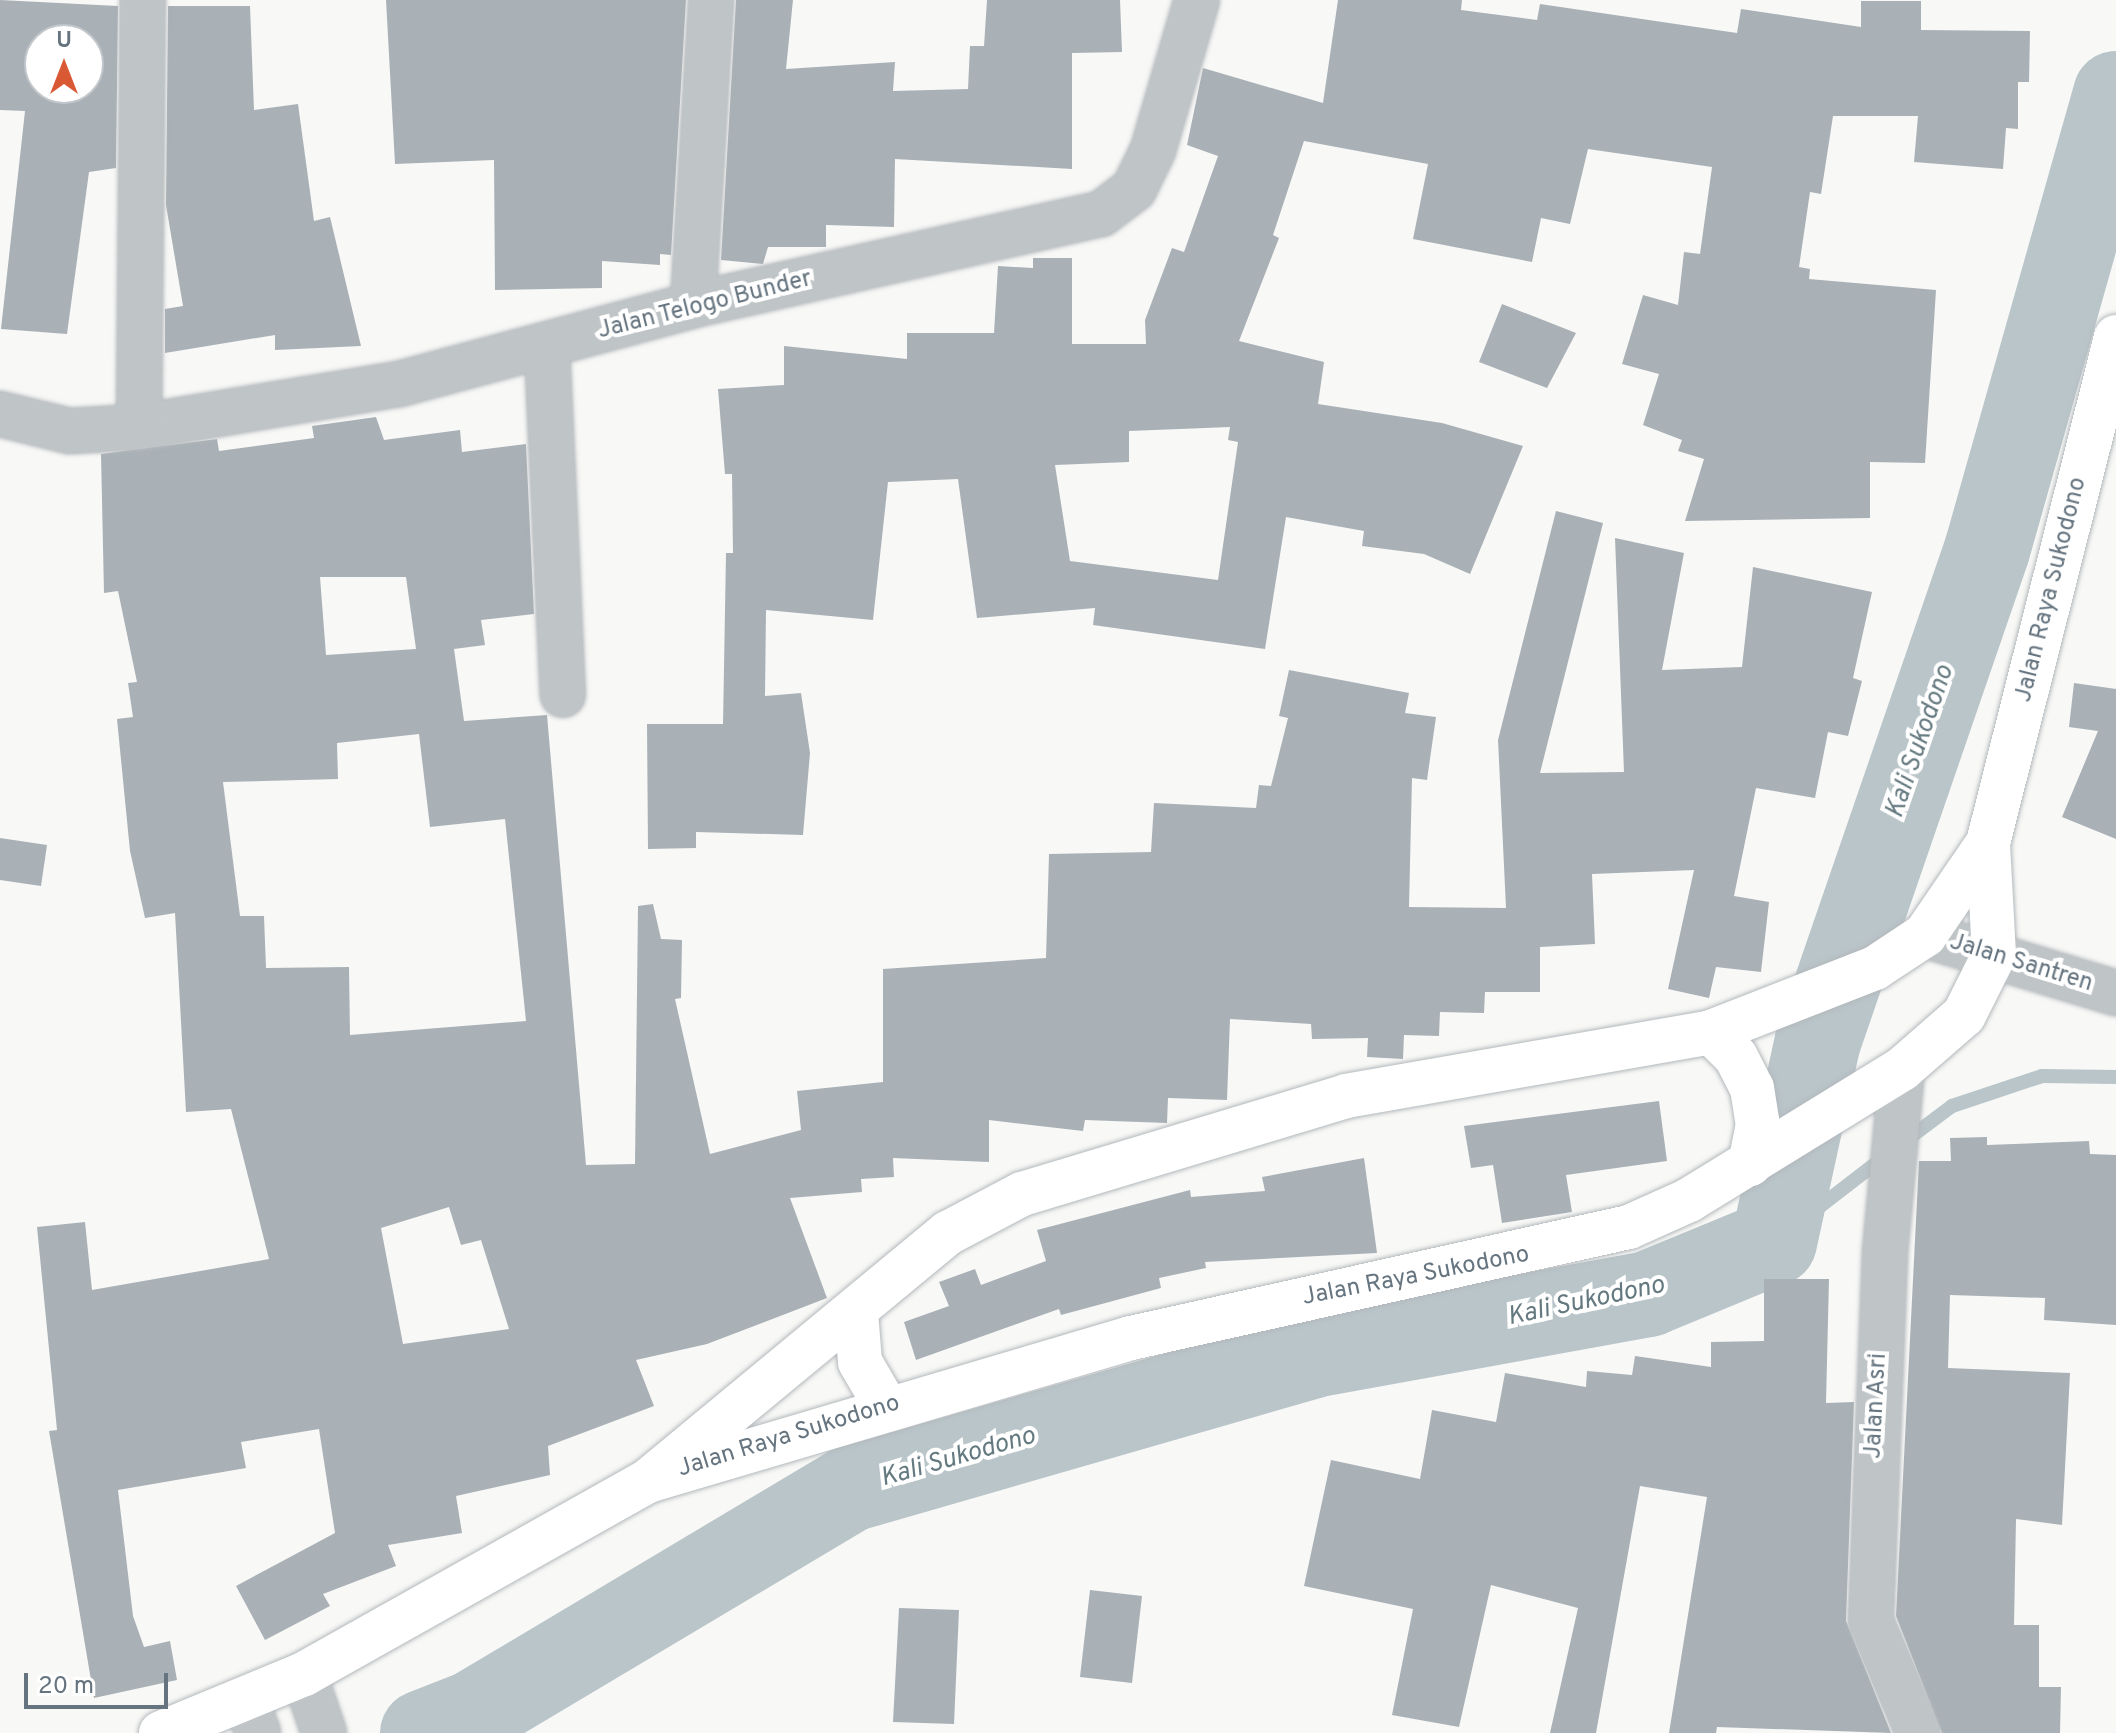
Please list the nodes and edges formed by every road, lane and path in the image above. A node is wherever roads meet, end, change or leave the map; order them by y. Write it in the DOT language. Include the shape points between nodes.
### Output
graph roads {
  1 [pos="143,0"];
  2 [pos="711,0"];
  3 [pos="1197,0"];
  4 [pos="693,305"];
  5 [pos="2116,337"];
  6 [pos="547,347"];
  7 [pos="0,414"];
  8 [pos="139,427"];
  9 [pos="563,695"];
  10 [pos="1988,843"];
  11 [pos="1925,935"];
  12 [pos="1994,955"];
  13 [pos="2116,993"];
  14 [pos="1724,1026"];
  15 [pos="1888,1078"];
  16 [pos="1767,1153"];
  17 [pos="856,1312"];
  18 [pos="885,1405"];
  19 [pos="648,1481"];
  20 [pos="313,1703"];
  21 [pos="252,1718"];
  22 [pos="161,1733"];
  23 [pos="1918,1733"];
  1 -- 8 [label="street"];
  2 -- 4 [label="street"];
  3 -- 4 [label="street, Jalan Telogo Bunder" via="1153,150 1134,189 1101,214"];
  4 -- 6 [label="street, Jalan Telogo Bunder"];
  5 -- 10 [label="main road, Jalan Raya Sukodono"];
  6 -- 8 [label="street, Jalan Telogo Bunder" via="399,384"];
  6 -- 9 [label="street"];
  7 -- 8 [label="street, Jalan Telogo Bunder" via="70,431"];
  10 -- 11 [label="main road, Jalan Raya Sukodono"];
  10 -- 12 [label="main road, Jalan Raya Sukodono"];
  11 -- 12 [label="street, Jalan Santren"];
  11 -- 14 [label="main road, Jalan Raya Sukodono" via="1875,968"];
  12 -- 13 [label="street, Jalan Santren"];
  12 -- 15 [label="main road, Jalan Raya Sukodono" via="1964,1015"];
  14 -- 16 [label="main road" via="1752,1088"];
  14 -- 17 [label="main road, Jalan Raya Sukodono" via="1346,1096 1151,1150 1022,1194 948,1233"];
  15 -- 16 [label="main road, Jalan Raya Sukodono"];
  15 -- 23 [label="street, Jalan Asri" via="1894,1147 1871,1621"];
  16 -- 18 [label="main road, Jalan Raya Sukodono" via="1629,1227 1543,1252 1131,1338"];
  17 -- 18 [label="main road" via="860,1362"];
  17 -- 19 [label="main road, Jalan Raya Sukodono"];
  18 -- 19 [label="main road, Jalan Raya Sukodono"];
  19 -- 20 [label="main road, Jalan Raya Sukodono"];
  20 -- 21 [label="main road, Jalan Raya Sukodono"];
  21 -- 22 [label="main road, Jalan Raya Sukodono"];
}
